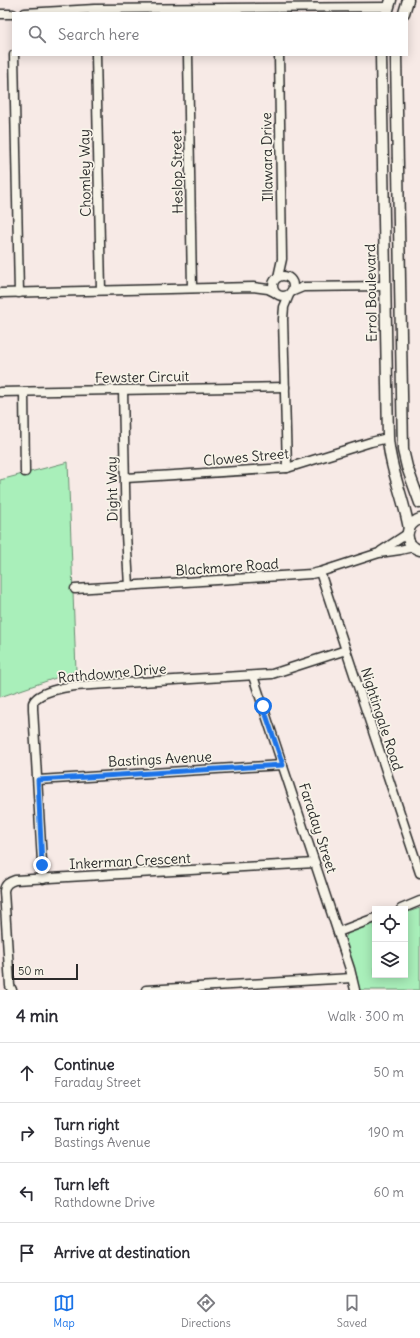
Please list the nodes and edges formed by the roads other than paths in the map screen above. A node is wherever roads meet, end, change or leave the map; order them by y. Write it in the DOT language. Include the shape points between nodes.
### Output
graph roads {
  1 [pos="408,0"];
  2 [pos="389,6"];
  3 [pos="95,11"];
  4 [pos="187,11"];
  5 [pos="278,11"];
  6 [pos="60,12"];
  7 [pos="404,12"];
  8 [pos="0,14"];
  9 [pos="12,14"];
  10 [pos="14,56"];
  11 [pos="96,56"];
  12 [pos="188,56"];
  13 [pos="279,56"];
  14 [pos="381,56"];
  15 [pos="396,56"];
  16 [pos="282,259"];
  17 [pos="276,278"];
  18 [pos="289,278"];
  19 [pos="385,286"];
  20 [pos="253,287"];
  21 [pos="319,287"];
  22 [pos="192,288"];
  23 [pos="101,290"];
  24 [pos="0,293"];
  25 [pos="19,293"];
  26 [pos="275,293"];
  27 [pos="290,294"];
  28 [pos="283,319"];
  29 [pos="285,387"];
  30 [pos="123,390"];
  31 [pos="0,392"];
  32 [pos="24,392"];
  33 [pos="388,438"];
  34 [pos="287,468"];
  35 [pos="25,472"];
  36 [pos="126,478"];
  37 [pos="420,504"];
  38 [pos="420,519"];
  39 [pos="408,531"];
  40 [pos="418,550"];
  41 [pos="379,553"];
  42 [pos="320,572"];
  43 [pos="129,586"];
  44 [pos="75,589"];
  45 [pos="346,650"];
  46 [pos="253,676"];
  47 [pos="283,765"];
  48 [pos="38,780"];
  49 [pos="315,863"];
  50 [pos="420,873"];
  51 [pos="43,879"];
  52 [pos="420,901"];
  53 [pos="408,906"];
  54 [pos="372,919"];
  55 [pos="338,932"];
  56 [pos="352,978"];
  57 [pos="245,987"];
  58 [pos="12,990"];
  59 [pos="151,990"];
  60 [pos="355,990"];
  1 -- 7 [label="street"];
  2 -- 5 [label="street"];
  3 -- 4 [label="street"];
  3 -- 6 [label="street"];
  4 -- 5 [label="street"];
  8 -- 9 [label="street"];
  10 -- 25 [label="street"];
  11 -- 23 [label="street, Chomley Way"];
  12 -- 22 [label="street, Heslop Street"];
  13 -- 16 [label="street, Illawara Drive"];
  14 -- 19 [label="street, Errol Boulevard"];
  15 -- 37 [label="street" via="403,450"];
  16 -- 17 [label="street, Illawara Drive"];
  16 -- 18 [label="street, Illawara Drive"];
  17 -- 18 [label="street"];
  17 -- 20 [label="street"];
  17 -- 26 [label="street" via="272,285"];
  18 -- 21 [label="street"];
  18 -- 27 [label="street" via="293,286"];
  19 -- 21 [label="street"];
  19 -- 33 [label="street, Errol Boulevard"];
  20 -- 22 [label="street"];
  20 -- 26 [label="street" via="268,289"];
  21 -- 27 [label="street" via="303,287"];
  22 -- 23 [label="street"];
  23 -- 25 [label="street"];
  24 -- 25 [label="street"];
  26 -- 27 [label="street" via="282,297"];
  26 -- 28 [label="street" via="282,307"];
  27 -- 28 [label="street" via="284,307"];
  28 -- 29 [label="street"];
  29 -- 30 [label="street, Fewster Circuit"];
  29 -- 34 [label="street"];
  30 -- 32 [label="street, Fewster Circuit"];
  30 -- 36 [label="street, Dight Way"];
  31 -- 32 [label="street, Fewster Circuit"];
  32 -- 35 [label="street"];
  33 -- 34 [label="street, Clowes Street"];
  33 -- 39 [label="street, Errol Boulevard"];
  34 -- 36 [label="street, Clowes Street"];
  36 -- 43 [label="street, Dight Way"];
  38 -- 39 [label="street" via="415,521"];
  39 -- 40 [label="street, Errol Boulevard" via="408,539"];
  39 -- 41 [label="street, Blackmore Road"];
  40 -- 41 [label="street, Blackmore Road"];
  41 -- 42 [label="street, Blackmore Road"];
  42 -- 43 [label="street, Blackmore Road"];
  42 -- 45 [label="street, Nightingale Road"];
  43 -- 44 [label="street, Blackmore Road"];
  45 -- 46 [label="street, Rathdowne Drive" via="272,674"];
  45 -- 50 [label="street, Nightingale Road"];
  46 -- 47 [label="street, Faraday Street"];
  46 -- 48 [label="street, Rathdowne Drive" via="75,686 43,694 33,702"];
  47 -- 48 [label="street, Bastings Avenue"];
  47 -- 49 [label="street, Faraday Street"];
  48 -- 51 [label="street, Rathdowne Drive"];
  49 -- 51 [label="street, Inkerman Crescent"];
  49 -- 55 [label="street, Faraday Street"];
  51 -- 58 [label="street, Inkerman Crescent" via="15,880 4,887"];
  52 -- 53 [label="street"];
  54 -- 55 [label="street"];
  55 -- 56 [label="street, Faraday Street"];
  56 -- 57 [label="street"];
  56 -- 60 [label="street, Faraday Street"];
  57 -- 59 [label="street"];
}
